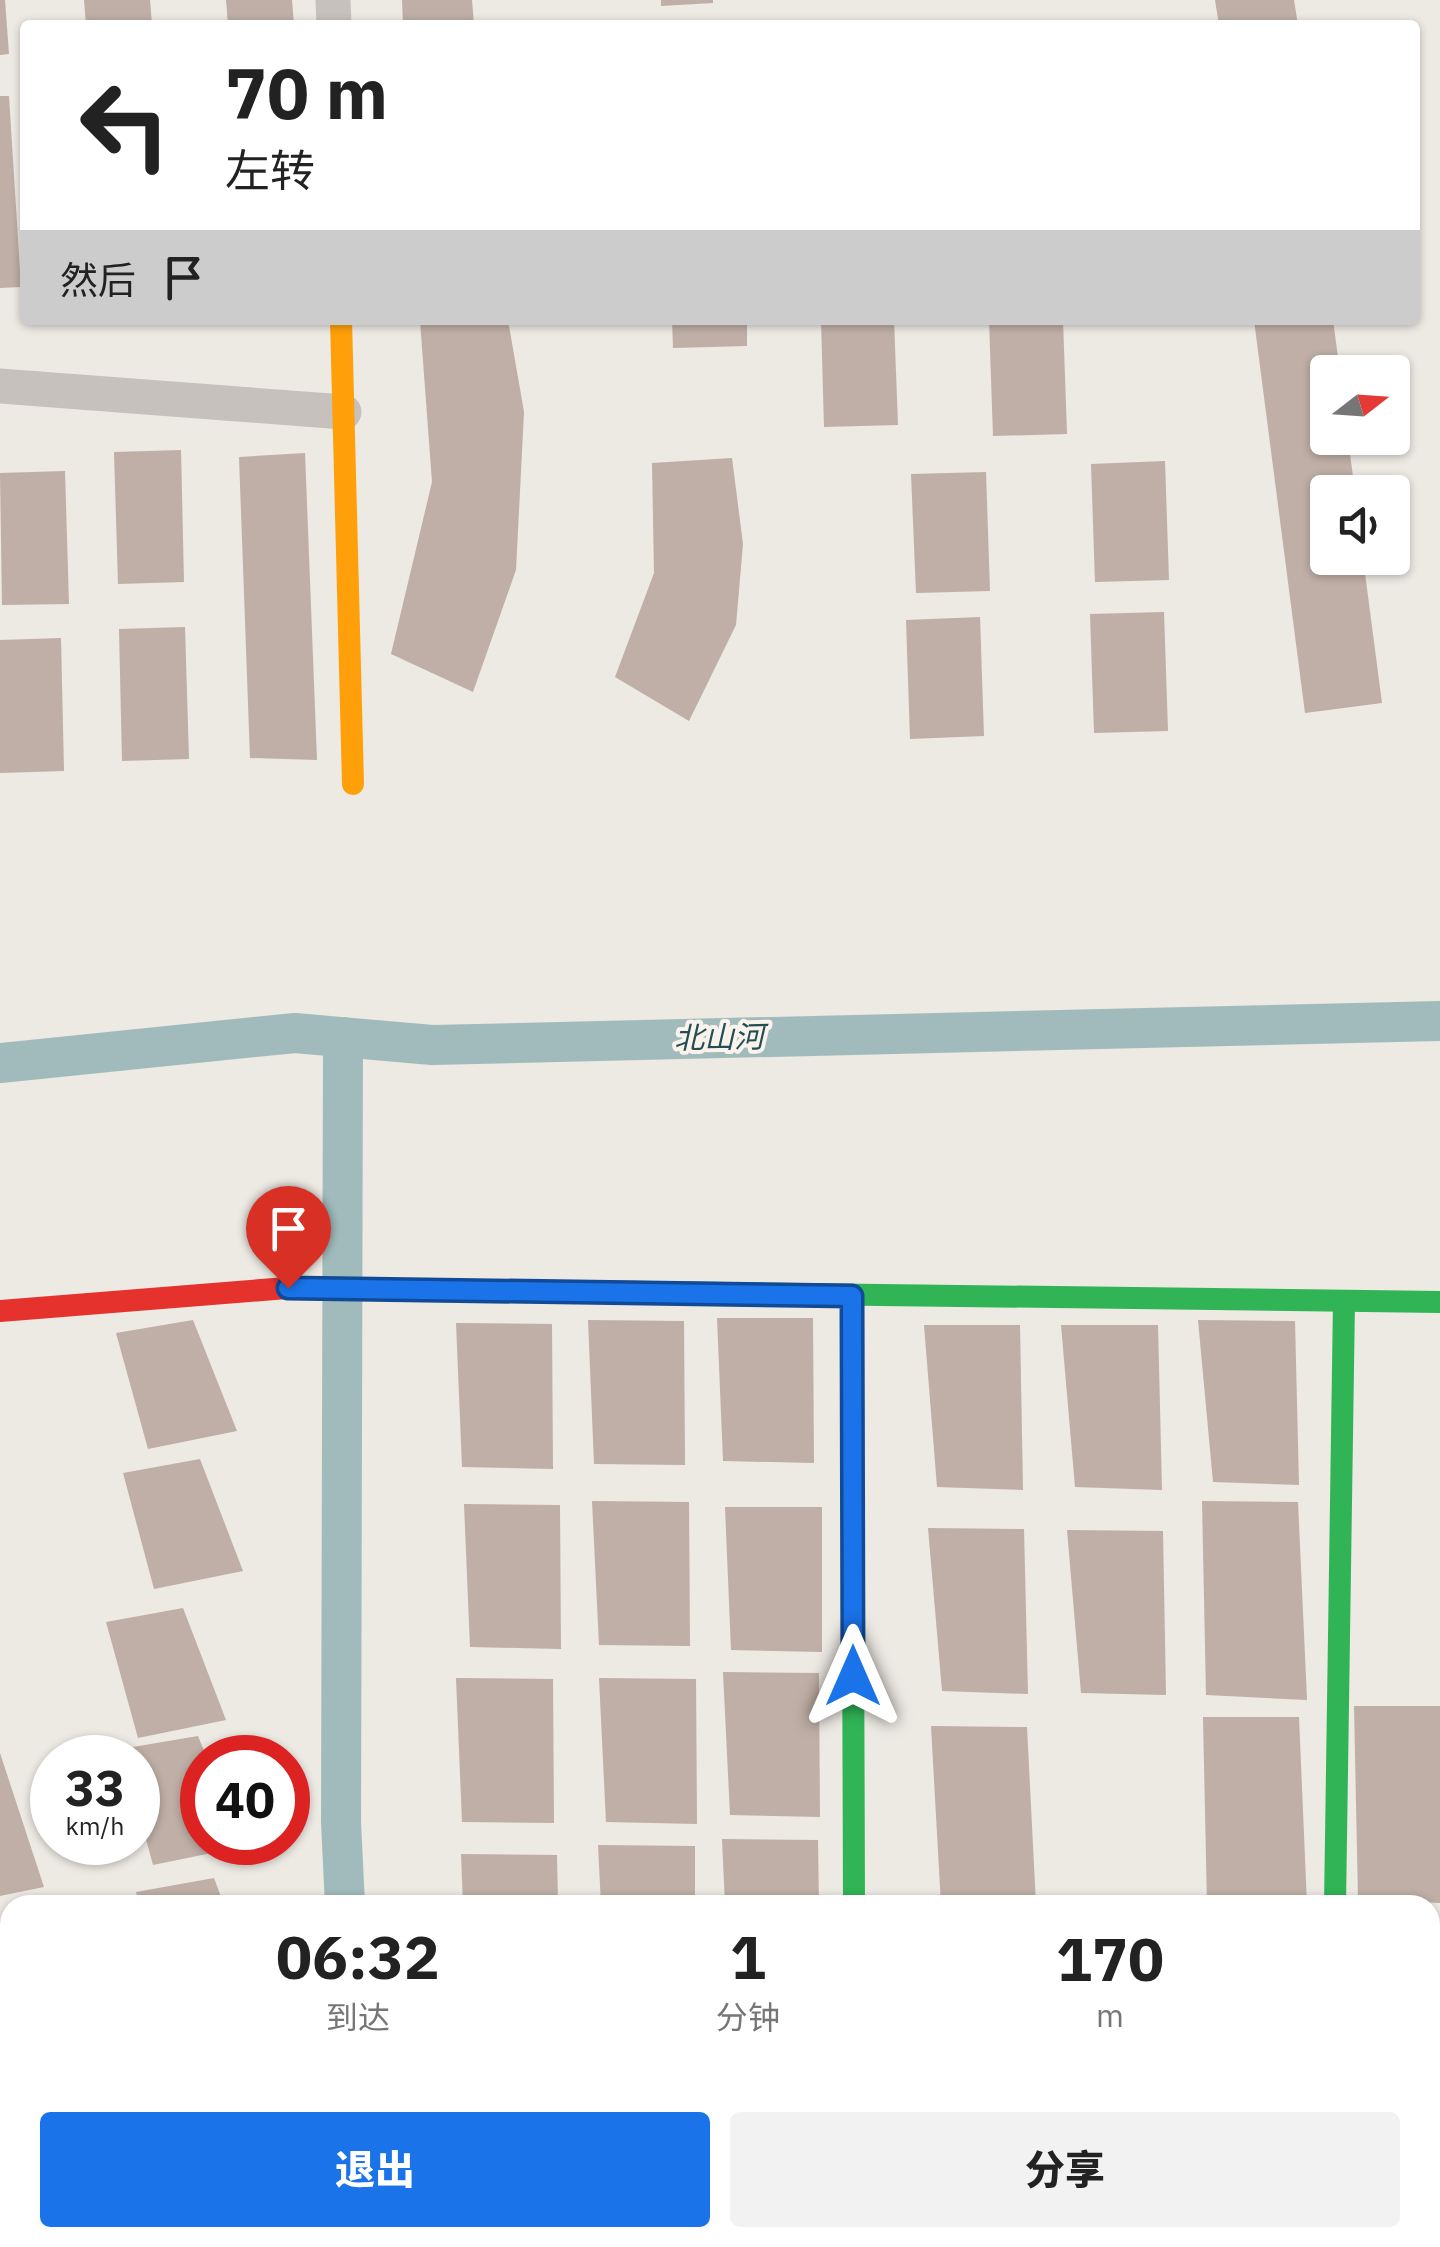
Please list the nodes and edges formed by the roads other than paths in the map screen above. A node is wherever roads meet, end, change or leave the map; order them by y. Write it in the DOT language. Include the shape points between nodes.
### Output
graph roads {
  1 [pos="342,325"];
  2 [pos="0,386"];
  3 [pos="344,412"];
  4 [pos="353,784"];
  5 [pos="852,1296"];
  6 [pos="1344,1301"];
  7 [pos="1440,1302"];
  8 [pos="0,1311"];
  9 [pos="854,1895"];
  10 [pos="1336,1895"];
  1 -- 3 [label="street"];
  2 -- 3 [label="street"];
  3 -- 4 [label="street"];
  5 -- 6 [label="street"];
  5 -- 8 [label="street" via="288,1288"];
  5 -- 9 [label="street"];
  6 -- 7 [label="street"];
  6 -- 10 [label="street"];
}
